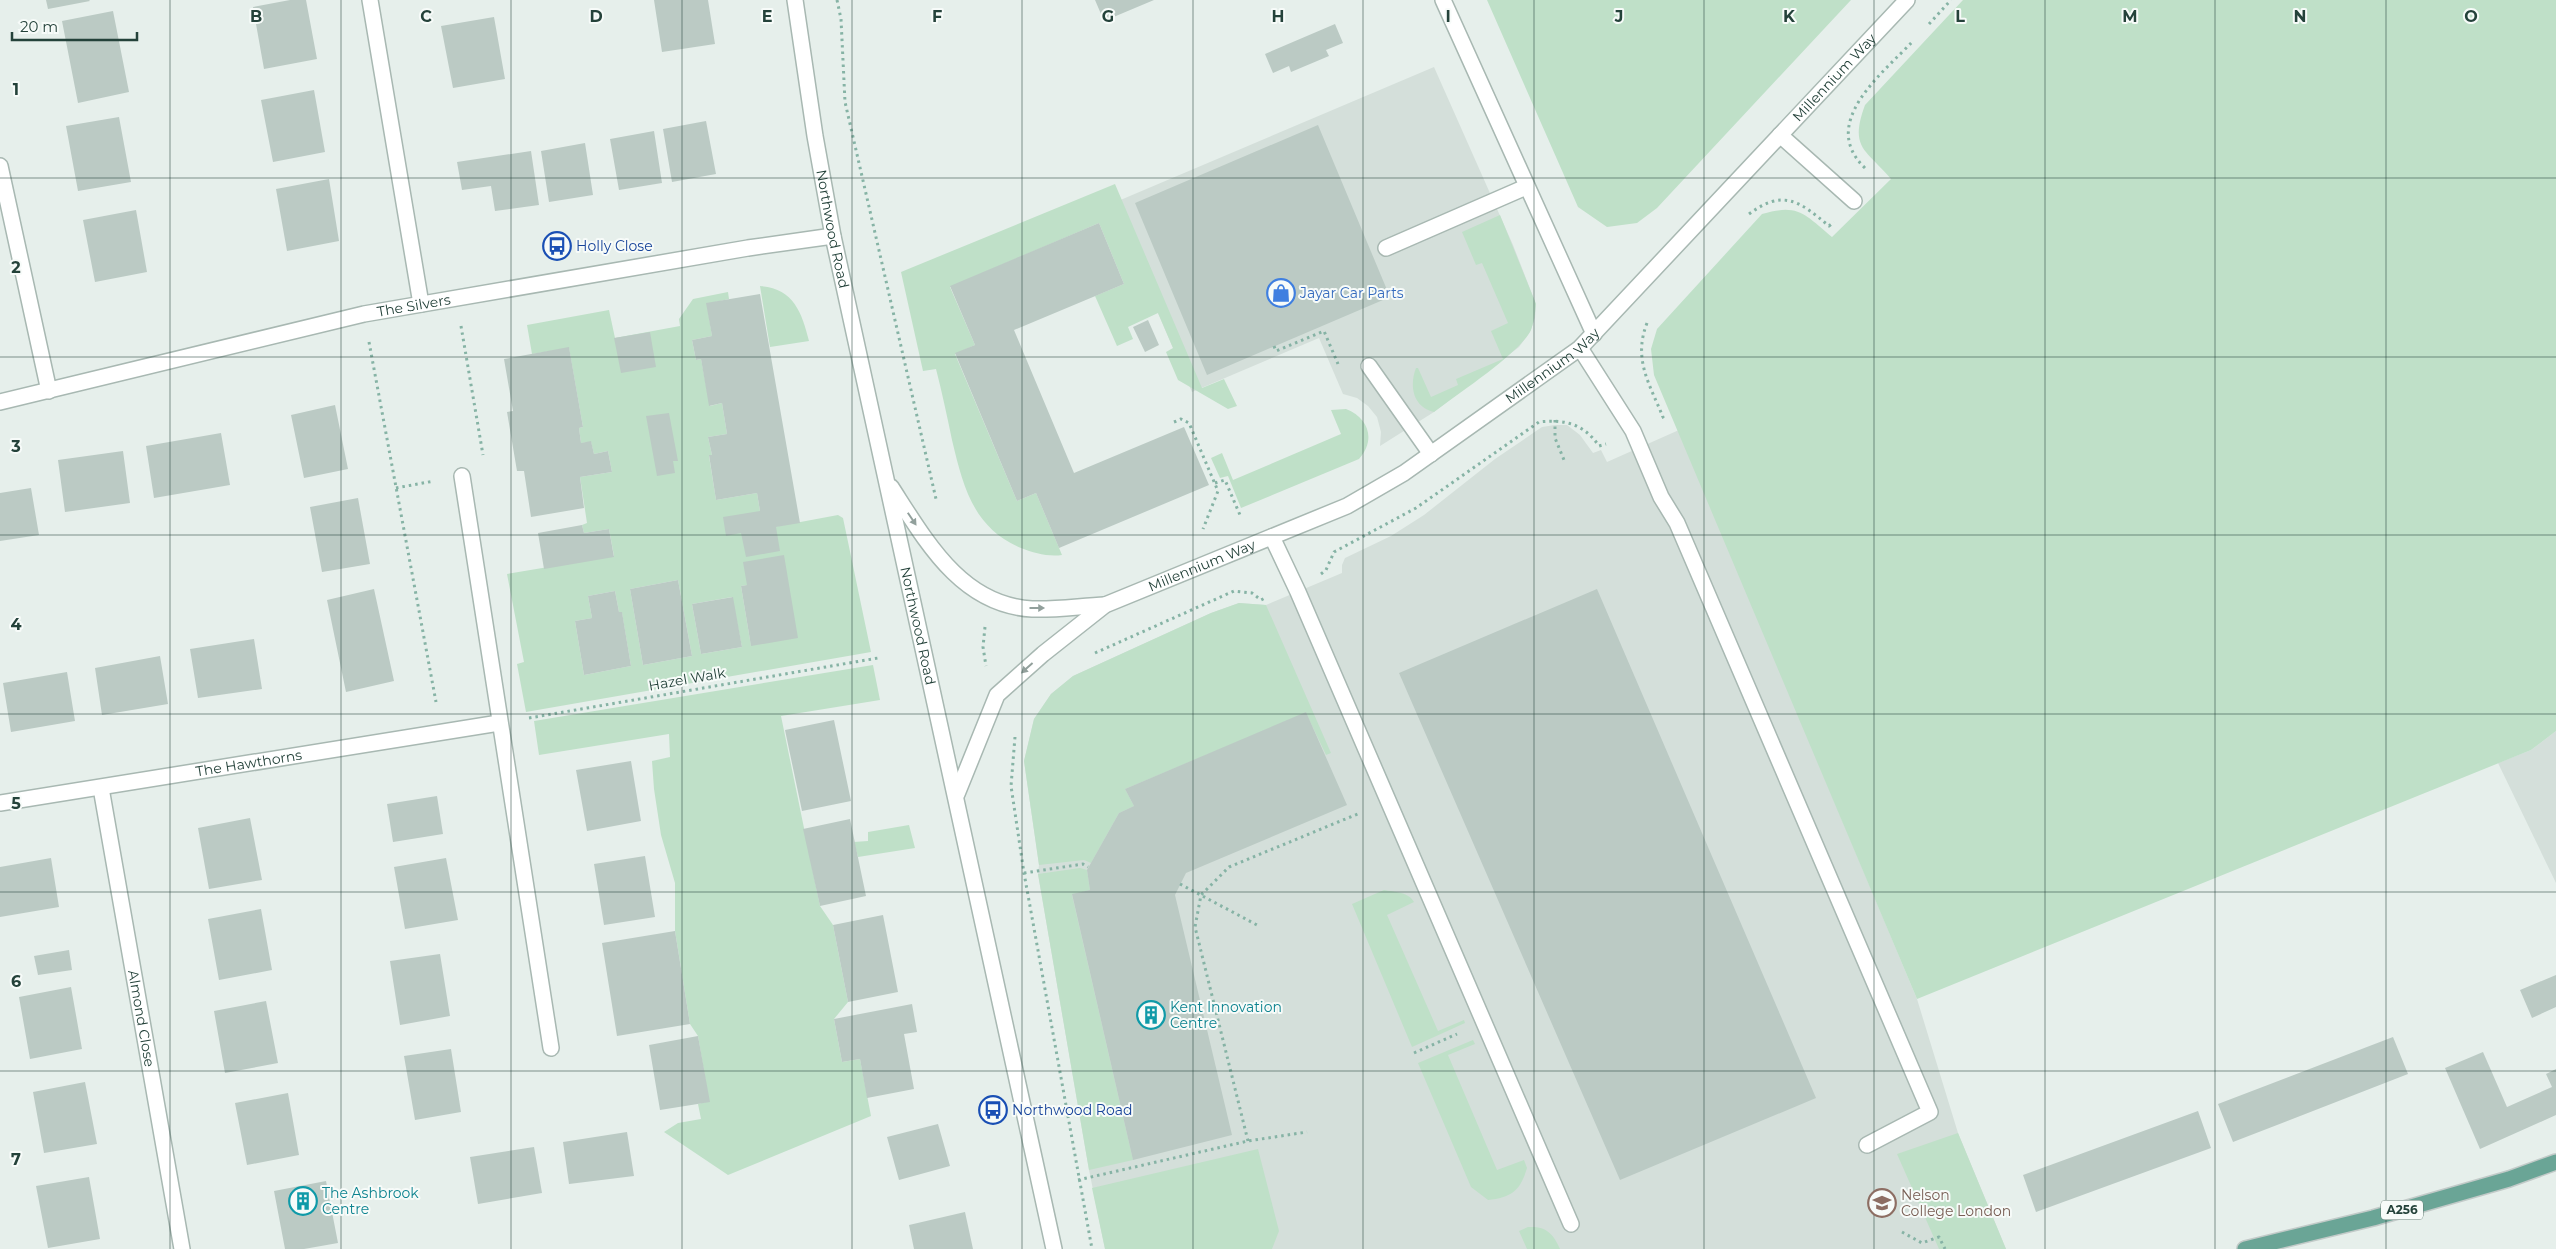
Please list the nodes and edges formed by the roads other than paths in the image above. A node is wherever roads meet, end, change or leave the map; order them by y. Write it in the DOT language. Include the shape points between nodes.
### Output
graph roads {
  1 [pos="370,0"];
  2 [pos="795,0"];
  3 [pos="1443,0"];
  4 [pos="1907,0"];
  5 [pos="1780,136"];
  6 [pos="0,166"];
  7 [pos="1526,187"];
  8 [pos="1854,201"];
  9 [pos="833,236"];
  10 [pos="1386,248"];
  11 [pos="421,304"];
  12 [pos="1594,334"];
  13 [pos="1580,348"];
  14 [pos="1368,366"];
  15 [pos="49,391"];
  16 [pos="0,402"];
  17 [pos="1432,454"];
  18 [pos="462,476"];
  19 [pos="885,478"];
  20 [pos="1272,537"];
  21 [pos="1105,604"];
  22 [pos="499,723"];
  23 [pos="101,788"];
  24 [pos="956,794"];
  25 [pos="0,803"];
  26 [pos="551,1048"];
  27 [pos="1867,1146"];
  28 [pos="2556,1162"];
  29 [pos="1571,1224"];
  30 [pos="182,1249"];
  31 [pos="1054,1249"];
  32 [pos="2245,1249"];
  1 -- 11 [label="street"];
  2 -- 9 [label="street, Northwood Road"];
  3 -- 7 [label="street"];
  4 -- 5 [label="street, Millennium Way"];
  5 -- 8 [label="street"];
  5 -- 12 [label="street, Millennium Way"];
  6 -- 15 [label="street"];
  7 -- 10 [label="street"];
  7 -- 12 [label="street"];
  9 -- 11 [label="street, The Silvers"];
  9 -- 19 [label="street, Northwood Road"];
  11 -- 15 [label="street, The Silvers" via="364,314"];
  12 -- 13 [label="street, Millennium Way"];
  13 -- 17 [label="street, Millennium Way"];
  13 -- 27 [label="street" via="1634,431 1662,497 1677,523 1930,1112"];
  14 -- 17 [label="street"];
  15 -- 16 [label="street, The Silvers"];
  17 -- 20 [label="street, Millennium Way" via="1348,506"];
  18 -- 22 [label="street"];
  19 -- 21 [label="street, Millennium Way, one-way" via="958,580 988,600 1032,609"];
  19 -- 24 [label="street, Northwood Road"];
  20 -- 21 [label="street, Millennium Way"];
  20 -- 29 [label="street"];
  21 -- 24 [label="street, Millennium Way, one-way" via="997,695"];
  22 -- 23 [label="street, The Hawthorns"];
  22 -- 26 [label="street"];
  23 -- 25 [label="street, The Hawthorns"];
  23 -- 30 [label="street, Almond Close"];
  24 -- 31 [label="street, Northwood Road"];
  28 -- 32 [label="main road, A256" via="2382,1215"];
}
